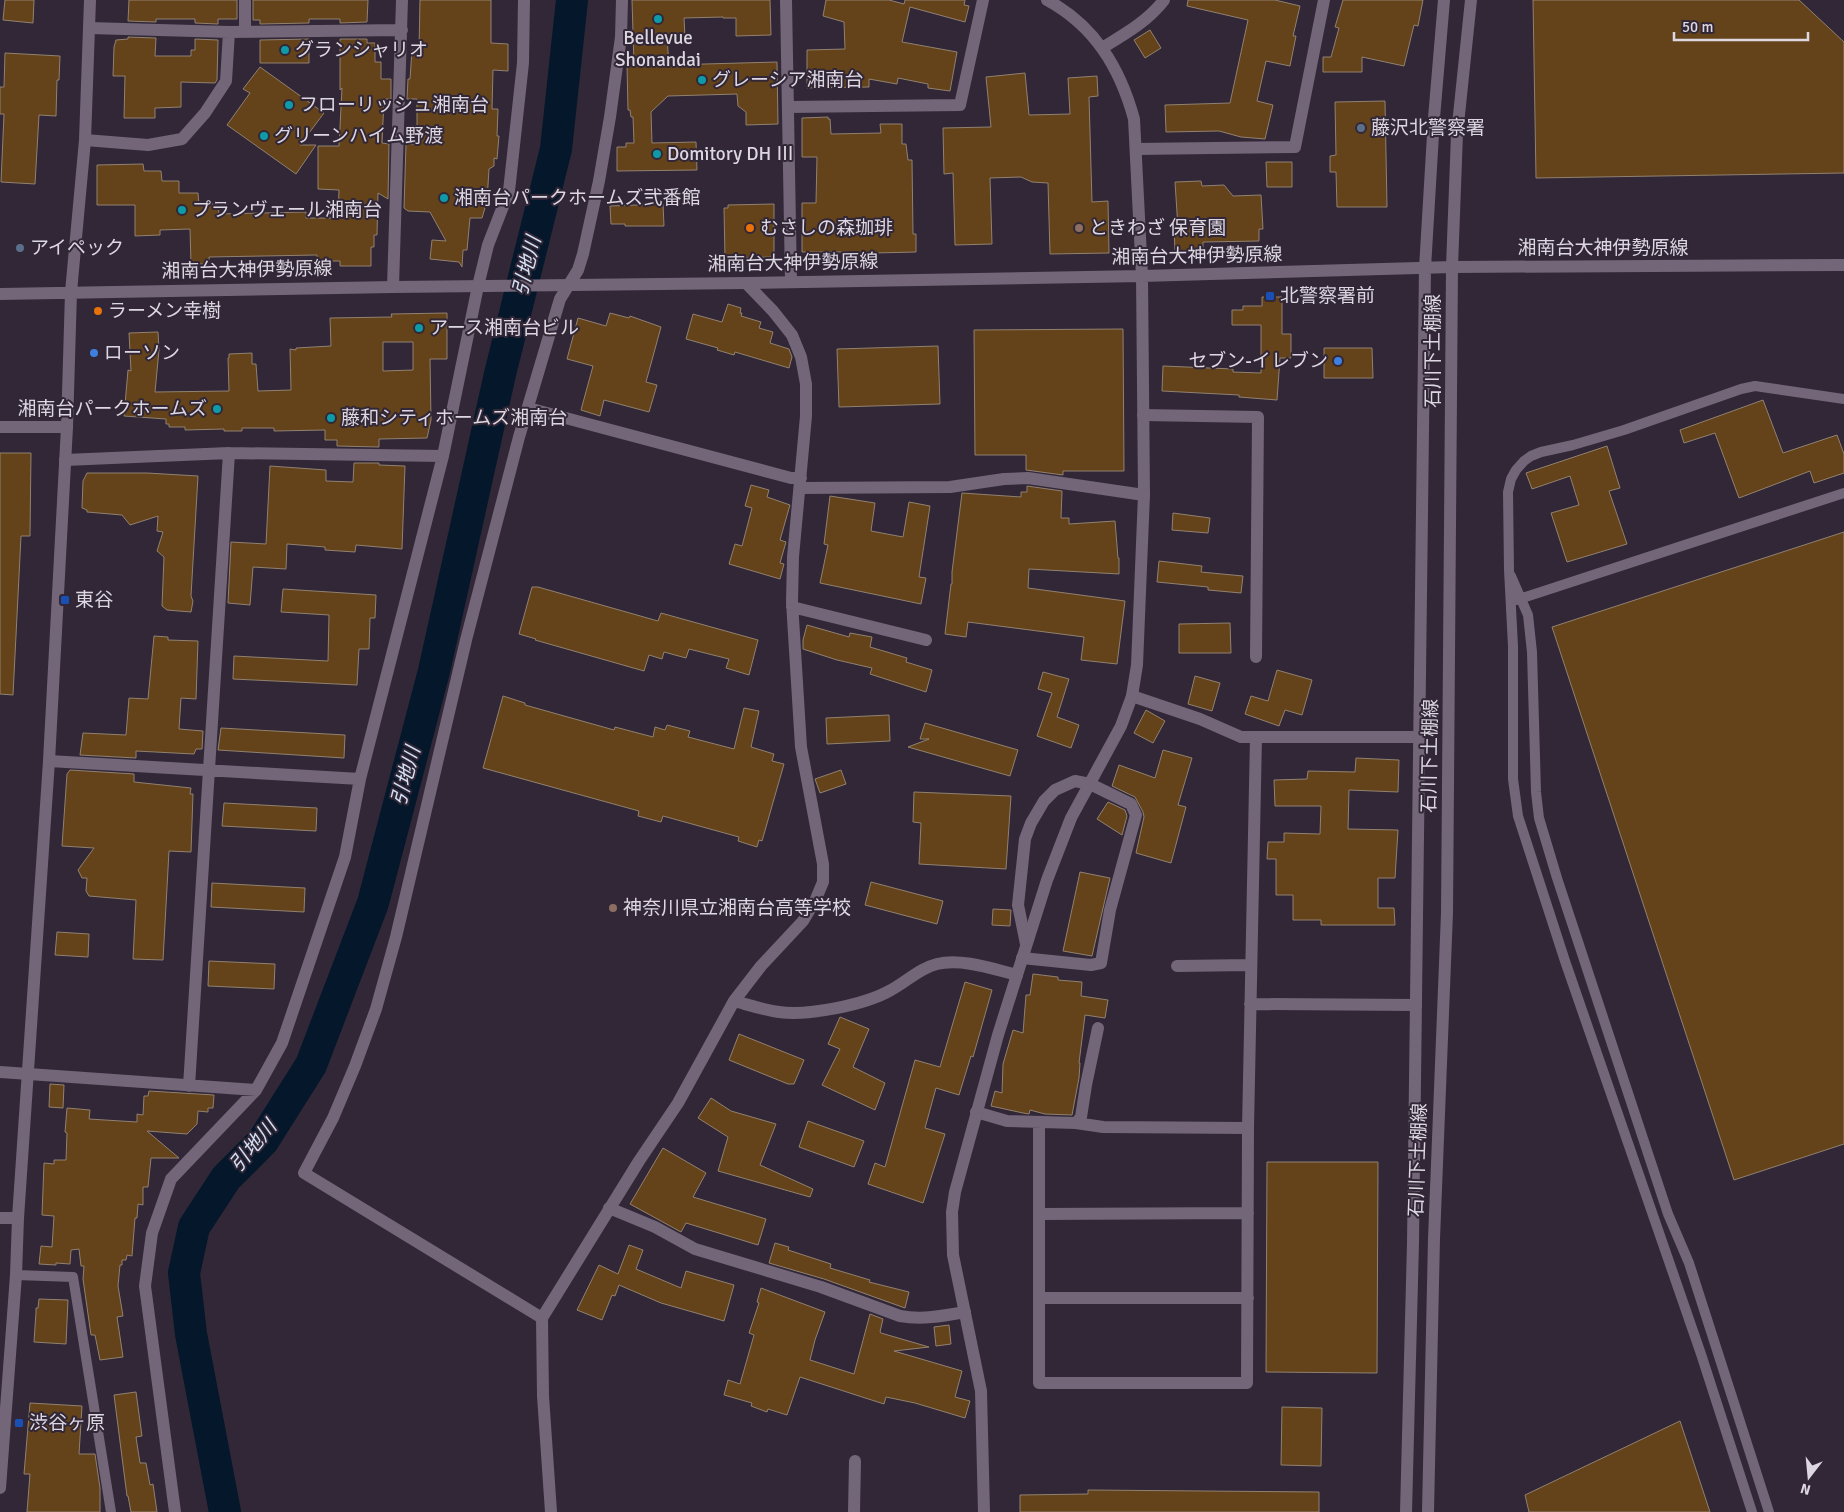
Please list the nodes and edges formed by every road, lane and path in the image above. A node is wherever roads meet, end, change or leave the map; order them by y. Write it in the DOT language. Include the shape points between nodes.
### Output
graph roads {
  1 [pos="90,0"];
  2 [pos="245,0"];
  3 [pos="402,0"];
  4 [pos="524,0"];
  5 [pos="622,0"];
  6 [pos="786,0"];
  7 [pos="982,0"];
  8 [pos="1047,0"];
  9 [pos="1164,0"];
  10 [pos="1324,0"];
  11 [pos="1444,0"];
  12 [pos="1471,0"];
  13 [pos="89,28"];
  14 [pos="402,30"];
  15 [pos="229,32"];
  16 [pos="245,32"];
  17 [pos="1102,48"];
  18 [pos="788,107"];
  19 [pos="85,140"];
  20 [pos="1136,149"];
  21 [pos="1844,265"];
  22 [pos="1426,268"];
  23 [pos="1452,268"];
  24 [pos="1142,276"];
  25 [pos="791,282"];
  26 [pos="746,284"];
  27 [pos="569,285"];
  28 [pos="478,286"];
  29 [pos="394,287"];
  30 [pos="71,292"];
  31 [pos="0,294"];
  32 [pos="1844,399"];
  33 [pos="528,408"];
  34 [pos="1143,415"];
  35 [pos="0,427"];
  36 [pos="67,427"];
  37 [pos="229,453"];
  38 [pos="443,456"];
  39 [pos="65,460"];
  40 [pos="800,483"];
  41 [pos="1844,493"];
  42 [pos="1144,495"];
  43 [pos="1509,570"];
  44 [pos="1522,598"];
  45 [pos="1511,602"];
  46 [pos="792,607"];
  47 [pos="926,640"];
  48 [pos="1256,657"];
  49 [pos="1132,696"];
  50 [pos="1256,737"];
  51 [pos="1420,737"];
  52 [pos="49,761"];
  53 [pos="209,769"];
  54 [pos="360,779"];
  55 [pos="1090,784"];
  56 [pos="1026,944"];
  57 [pos="1022,958"];
  58 [pos="1251,965"];
  59 [pos="1177,966"];
  60 [pos="1017,975"];
  61 [pos="734,1001"];
  62 [pos="1250,1004"];
  63 [pos="1416,1006"];
  64 [pos="1098,1028"];
  65 [pos="0,1072"];
  66 [pos="28,1075"];
  67 [pos="188,1086"];
  68 [pos="256,1090"];
  69 [pos="976,1112"];
  70 [pos="1039,1123"];
  71 [pos="1076,1123"];
  72 [pos="1248,1128"];
  73 [pos="609,1208"];
  74 [pos="1248,1213"];
  75 [pos="1039,1214"];
  76 [pos="0,1218"];
  77 [pos="18,1218"];
  78 [pos="16,1275"];
  79 [pos="1039,1298"];
  80 [pos="1248,1298"];
  81 [pos="965,1312"];
  82 [pos="542,1318"];
  83 [pos="855,1461"];
  84 [pos="0,1488"];
  85 [pos="112,1512"];
  86 [pos="175,1512"];
  87 [pos="551,1512"];
  88 [pos="854,1512"];
  89 [pos="984,1512"];
  90 [pos="1406,1512"];
  91 [pos="1428,1512"];
  92 [pos="1752,1512"];
  93 [pos="1769,1512"];
  1 -- 13 [label="street"];
  2 -- 16 [label="street"];
  3 -- 14 [label="street"];
  4 -- 28 [label="street" via="523,63 509,191 488,245"];
  5 -- 27 [label="street" via="620,46 599,180 583,254"];
  6 -- 18 [label="street"];
  7 -- 18 [label="street" via="960,105"];
  8 -- 17 [label="street" via="1068,11"];
  9 -- 17 [label="street" via="1140,24"];
  10 -- 20 [label="street" via="1295,146"];
  11 -- 22 [label="street, 石川下土棚線"];
  12 -- 23 [label="street, 石川下土棚線" via="1457,134"];
  13 -- 15 [label="street"];
  13 -- 19 [label="street"];
  14 -- 16 [label="street"];
  14 -- 29 [label="street"];
  15 -- 16 [label="street"];
  15 -- 19 [label="street" via="226,81 205,114 182,139 148,145"];
  17 -- 20 [label="street" via="1128,97 1134,119"];
  18 -- 25 [label="street"];
  19 -- 30 [label="street"];
  20 -- 24 [label="street"];
  21 -- 23 [label="street, 湘南台大神伊勢原線"];
  22 -- 23 [label="street, 湘南台大神伊勢原線"];
  22 -- 24 [label="street, 湘南台大神伊勢原線"];
  22 -- 51 [label="street, 石川下土棚線"];
  23 -- 91 [label="street, 石川下土棚線" via="1446,913"];
  24 -- 25 [label="street, 湘南台大神伊勢原線"];
  24 -- 34 [label="street"];
  25 -- 26 [label="street, 湘南台大神伊勢原線"];
  26 -- 27 [label="street, 湘南台大神伊勢原線"];
  26 -- 40 [label="street" via="792,335 801,357 806,384 806,416"];
  27 -- 28 [label="street, 湘南台大神伊勢原線"];
  27 -- 33 [label="street" via="560,299"];
  28 -- 29 [label="street, 湘南台大神伊勢原線"];
  28 -- 38 [label="street"];
  29 -- 30 [label="street, 湘南台大神伊勢原線"];
  30 -- 31 [label="street, 湘南台大神伊勢原線"];
  30 -- 36 [label="street"];
  32 -- 43 [label="lane" via="1755,386 1624,430 1531,456 1516,470 1508,492"];
  33 -- 40 [label="street"];
  33 -- 82 [label="street" via="466,640 376,1009 333,1118 304,1173"];
  34 -- 42 [label="street"];
  34 -- 48 [label="street" via="1258,417"];
  35 -- 36 [label="street"];
  36 -- 39 [label="street"];
  37 -- 38 [label="street"];
  37 -- 39 [label="street"];
  37 -- 53 [label="street"];
  38 -- 54 [label="street"];
  39 -- 52 [label="street"];
  40 -- 42 [label="street" via="950,487 1028,478"];
  40 -- 46 [label="street"];
  41 -- 44 [label="lane"];
  42 -- 49 [label="street" via="1137,665"];
  43 -- 44 [label="lane"];
  43 -- 45 [label="lane"];
  44 -- 45 [label="lane"];
  44 -- 93 [label="lane" via="1528,615 1532,652 1539,818 1668,1214 1689,1262"];
  45 -- 92 [label="lane" via="1513,779 1520,824"];
  46 -- 47 [label="street"];
  46 -- 61 [label="street" via="801,747 823,864 822,882 816,901 803,921"];
  49 -- 50 [label="street" via="1200,718 1240,737"];
  49 -- 55 [label="street" via="1113,744"];
  50 -- 51 [label="street"];
  50 -- 58 [label="street"];
  51 -- 63 [label="street, 石川下土棚線"];
  52 -- 53 [label="street"];
  52 -- 66 [label="street"];
  53 -- 54 [label="street"];
  53 -- 67 [label="street"];
  54 -- 68 [label="street" via="342,866 282,1043"];
  55 -- 56 [label="street" via="1057,852"];
  55 -- 56 [label="street" via="1075,781 1055,790 1030,823 1018,905"];
  55 -- 57 [label="street" via="1131,804 1136,815 1110,910 1101,962 1092,965"];
  56 -- 57 [label="street"];
  57 -- 60 [label="street"];
  58 -- 59 [label="street"];
  58 -- 62 [label="street"];
  60 -- 61 [label="street" via="977,965 938,964 890,991 834,1008 779,1012"];
  60 -- 69 [label="street"];
  61 -- 73 [label="street" via="678,1103"];
  62 -- 63 [label="street"];
  62 -- 72 [label="street"];
  63 -- 90 [label="street, 石川下土棚線"];
  64 -- 71 [label="street" via="1081,1117"];
  65 -- 66 [label="street"];
  66 -- 67 [label="street"];
  66 -- 77 [label="street"];
  67 -- 68 [label="street"];
  68 -- 86 [label="street" via="171,1179 152,1233 145,1286"];
  69 -- 70 [label="street" via="1007,1121"];
  69 -- 81 [label="street" via="952,1212 954,1255"];
  70 -- 71 [label="street"];
  70 -- 75 [label="street"];
  71 -- 72 [label="street" via="1104,1127"];
  72 -- 74 [label="street"];
  73 -- 81 [label="street" via="655,1227 695,1249 821,1287 900,1316 930,1318"];
  73 -- 82 [label="street"];
  74 -- 75 [label="street"];
  74 -- 80 [label="street"];
  75 -- 79 [label="street"];
  76 -- 77 [label="street"];
  77 -- 78 [label="street"];
  78 -- 84 [label="street"];
  78 -- 85 [label="lane" via="73,1277"];
  79 -- 80 [label="street"];
  79 -- 80 [label="street" via="1039,1383 1247,1383"];
  81 -- 89 [label="street" via="981,1390"];
  82 -- 87 [label="street" via="543,1396"];
  83 -- 88 [label="street"];
}
